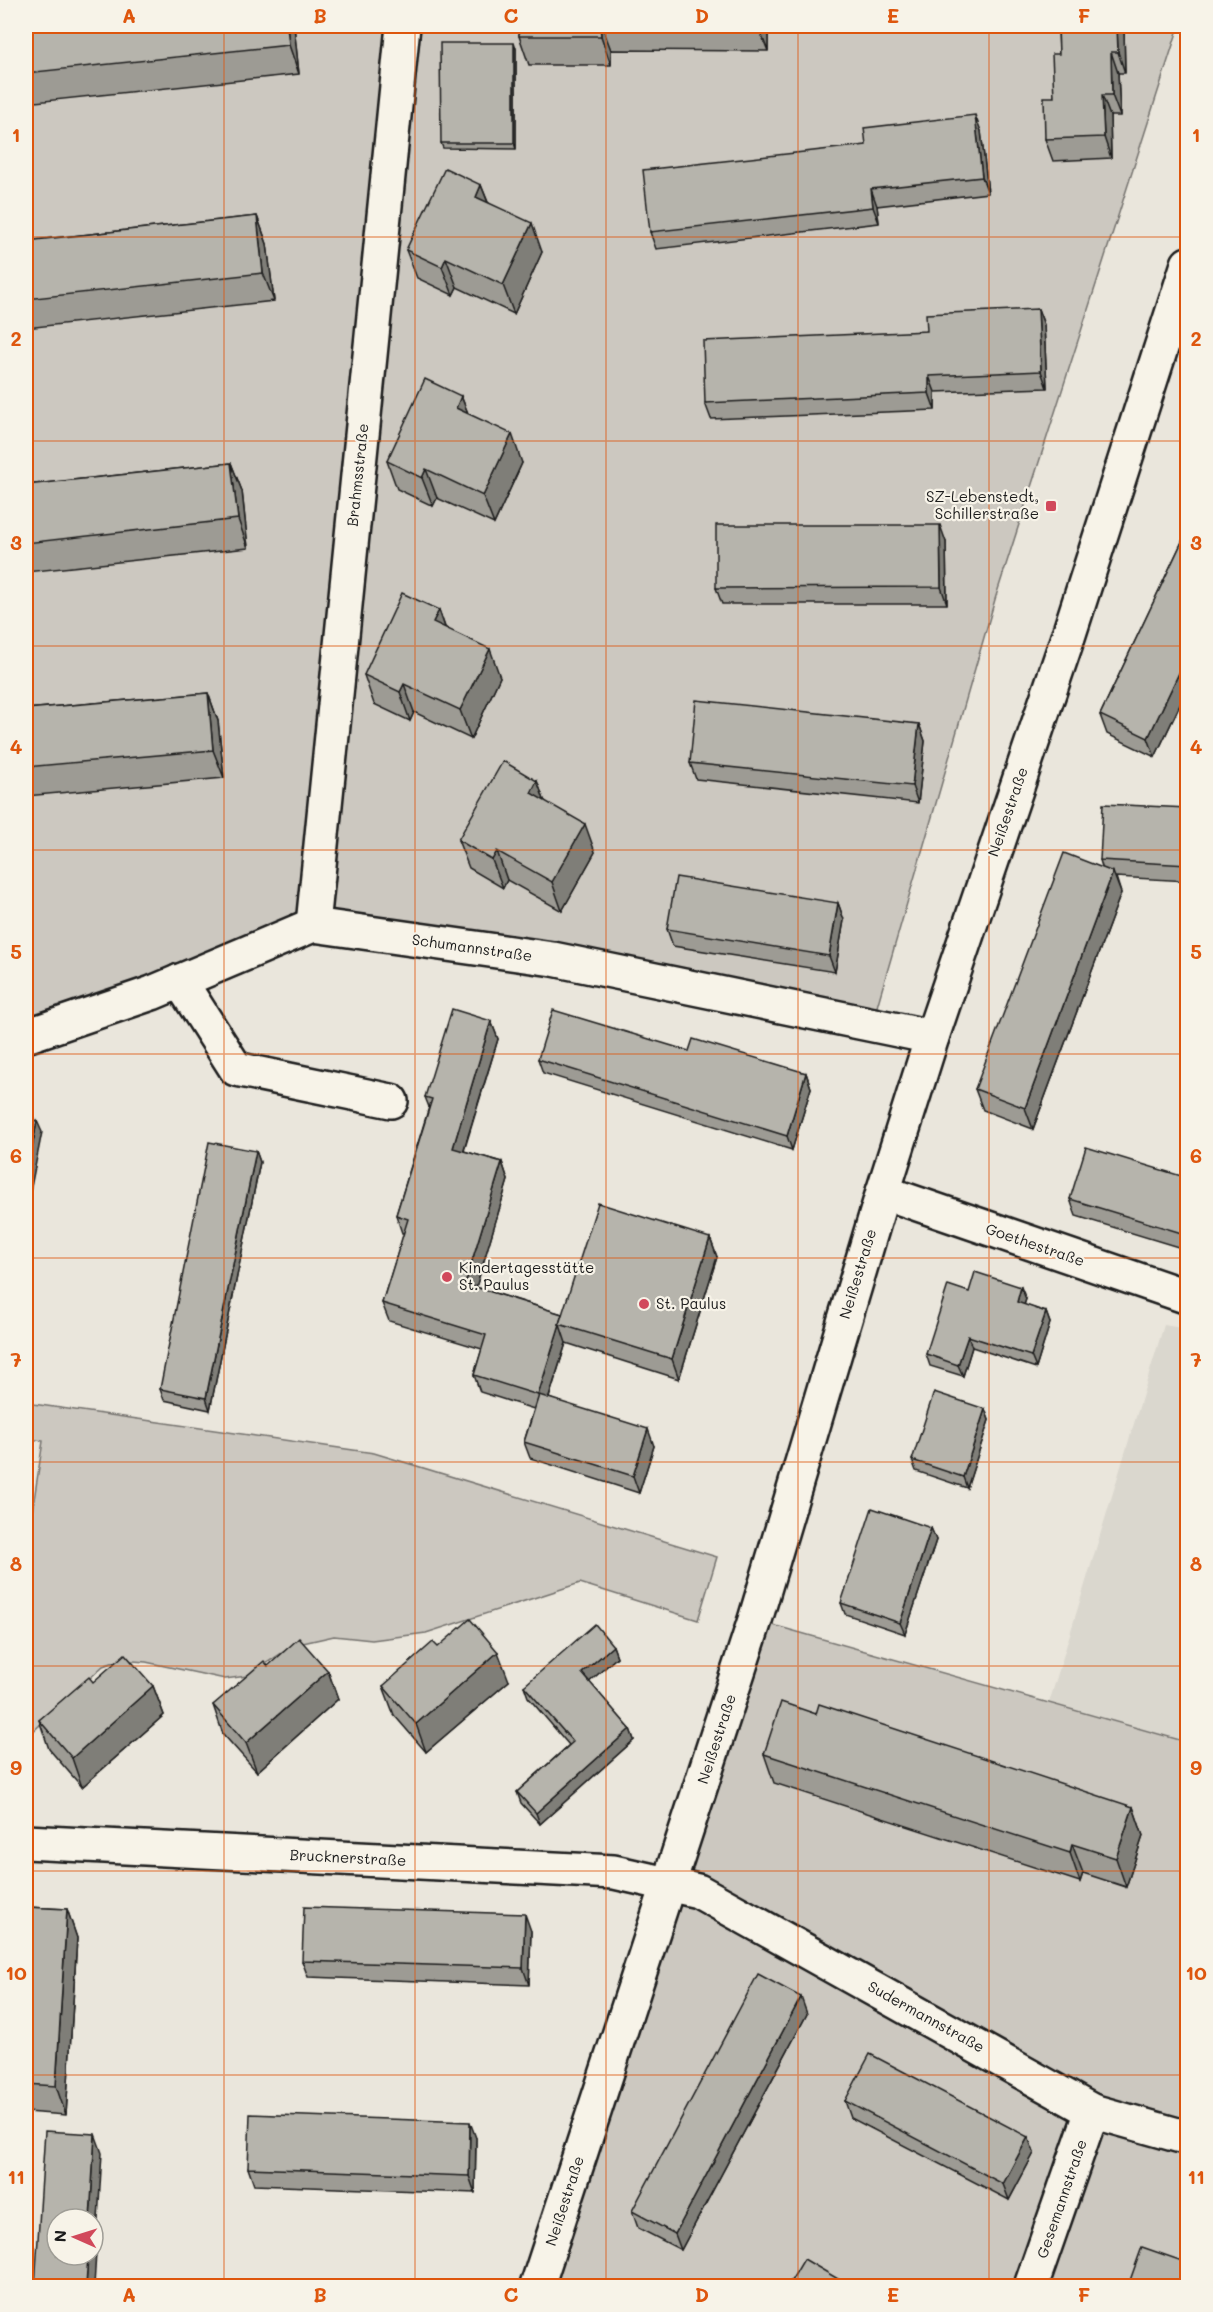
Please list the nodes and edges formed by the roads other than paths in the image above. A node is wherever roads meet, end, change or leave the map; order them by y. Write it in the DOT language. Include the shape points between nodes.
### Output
graph roads {
  1 [pos="403,26"];
  2 [pos="1188,264"];
  3 [pos="313,925"];
  4 [pos="180,981"];
  5 [pos="26,1036"];
  6 [pos="932,1037"];
  7 [pos="391,1101"];
  8 [pos="883,1192"];
  9 [pos="1188,1297"];
  10 [pos="26,1842"];
  11 [pos="669,1884"];
  12 [pos="1092,2111"];
  13 [pos="1188,2138"];
  14 [pos="537,2286"];
  15 [pos="1031,2286"];
  1 -- 3 [label="street, Brahmsstraße"];
  2 -- 6 [label="street, Neißestraße"];
  3 -- 4 [label="street"];
  3 -- 6 [label="street, Schumannstraße" via="553,959"];
  4 -- 5 [label="street"];
  4 -- 7 [label="street" via="236,1069"];
  6 -- 8 [label="street, Neißestraße"];
  8 -- 9 [label="street, Goethestraße"];
  8 -- 11 [label="street, Neißestraße" via="755,1620"];
  10 -- 11 [label="street, Brucknerstraße" via="614,1872"];
  11 -- 12 [label="street, Sudermannstraße" via="699,1891"];
  11 -- 14 [label="street, Neißestraße"];
  12 -- 13 [label="street, Sudermannstraße"];
  12 -- 15 [label="street, Gesemannstraße"];
}
